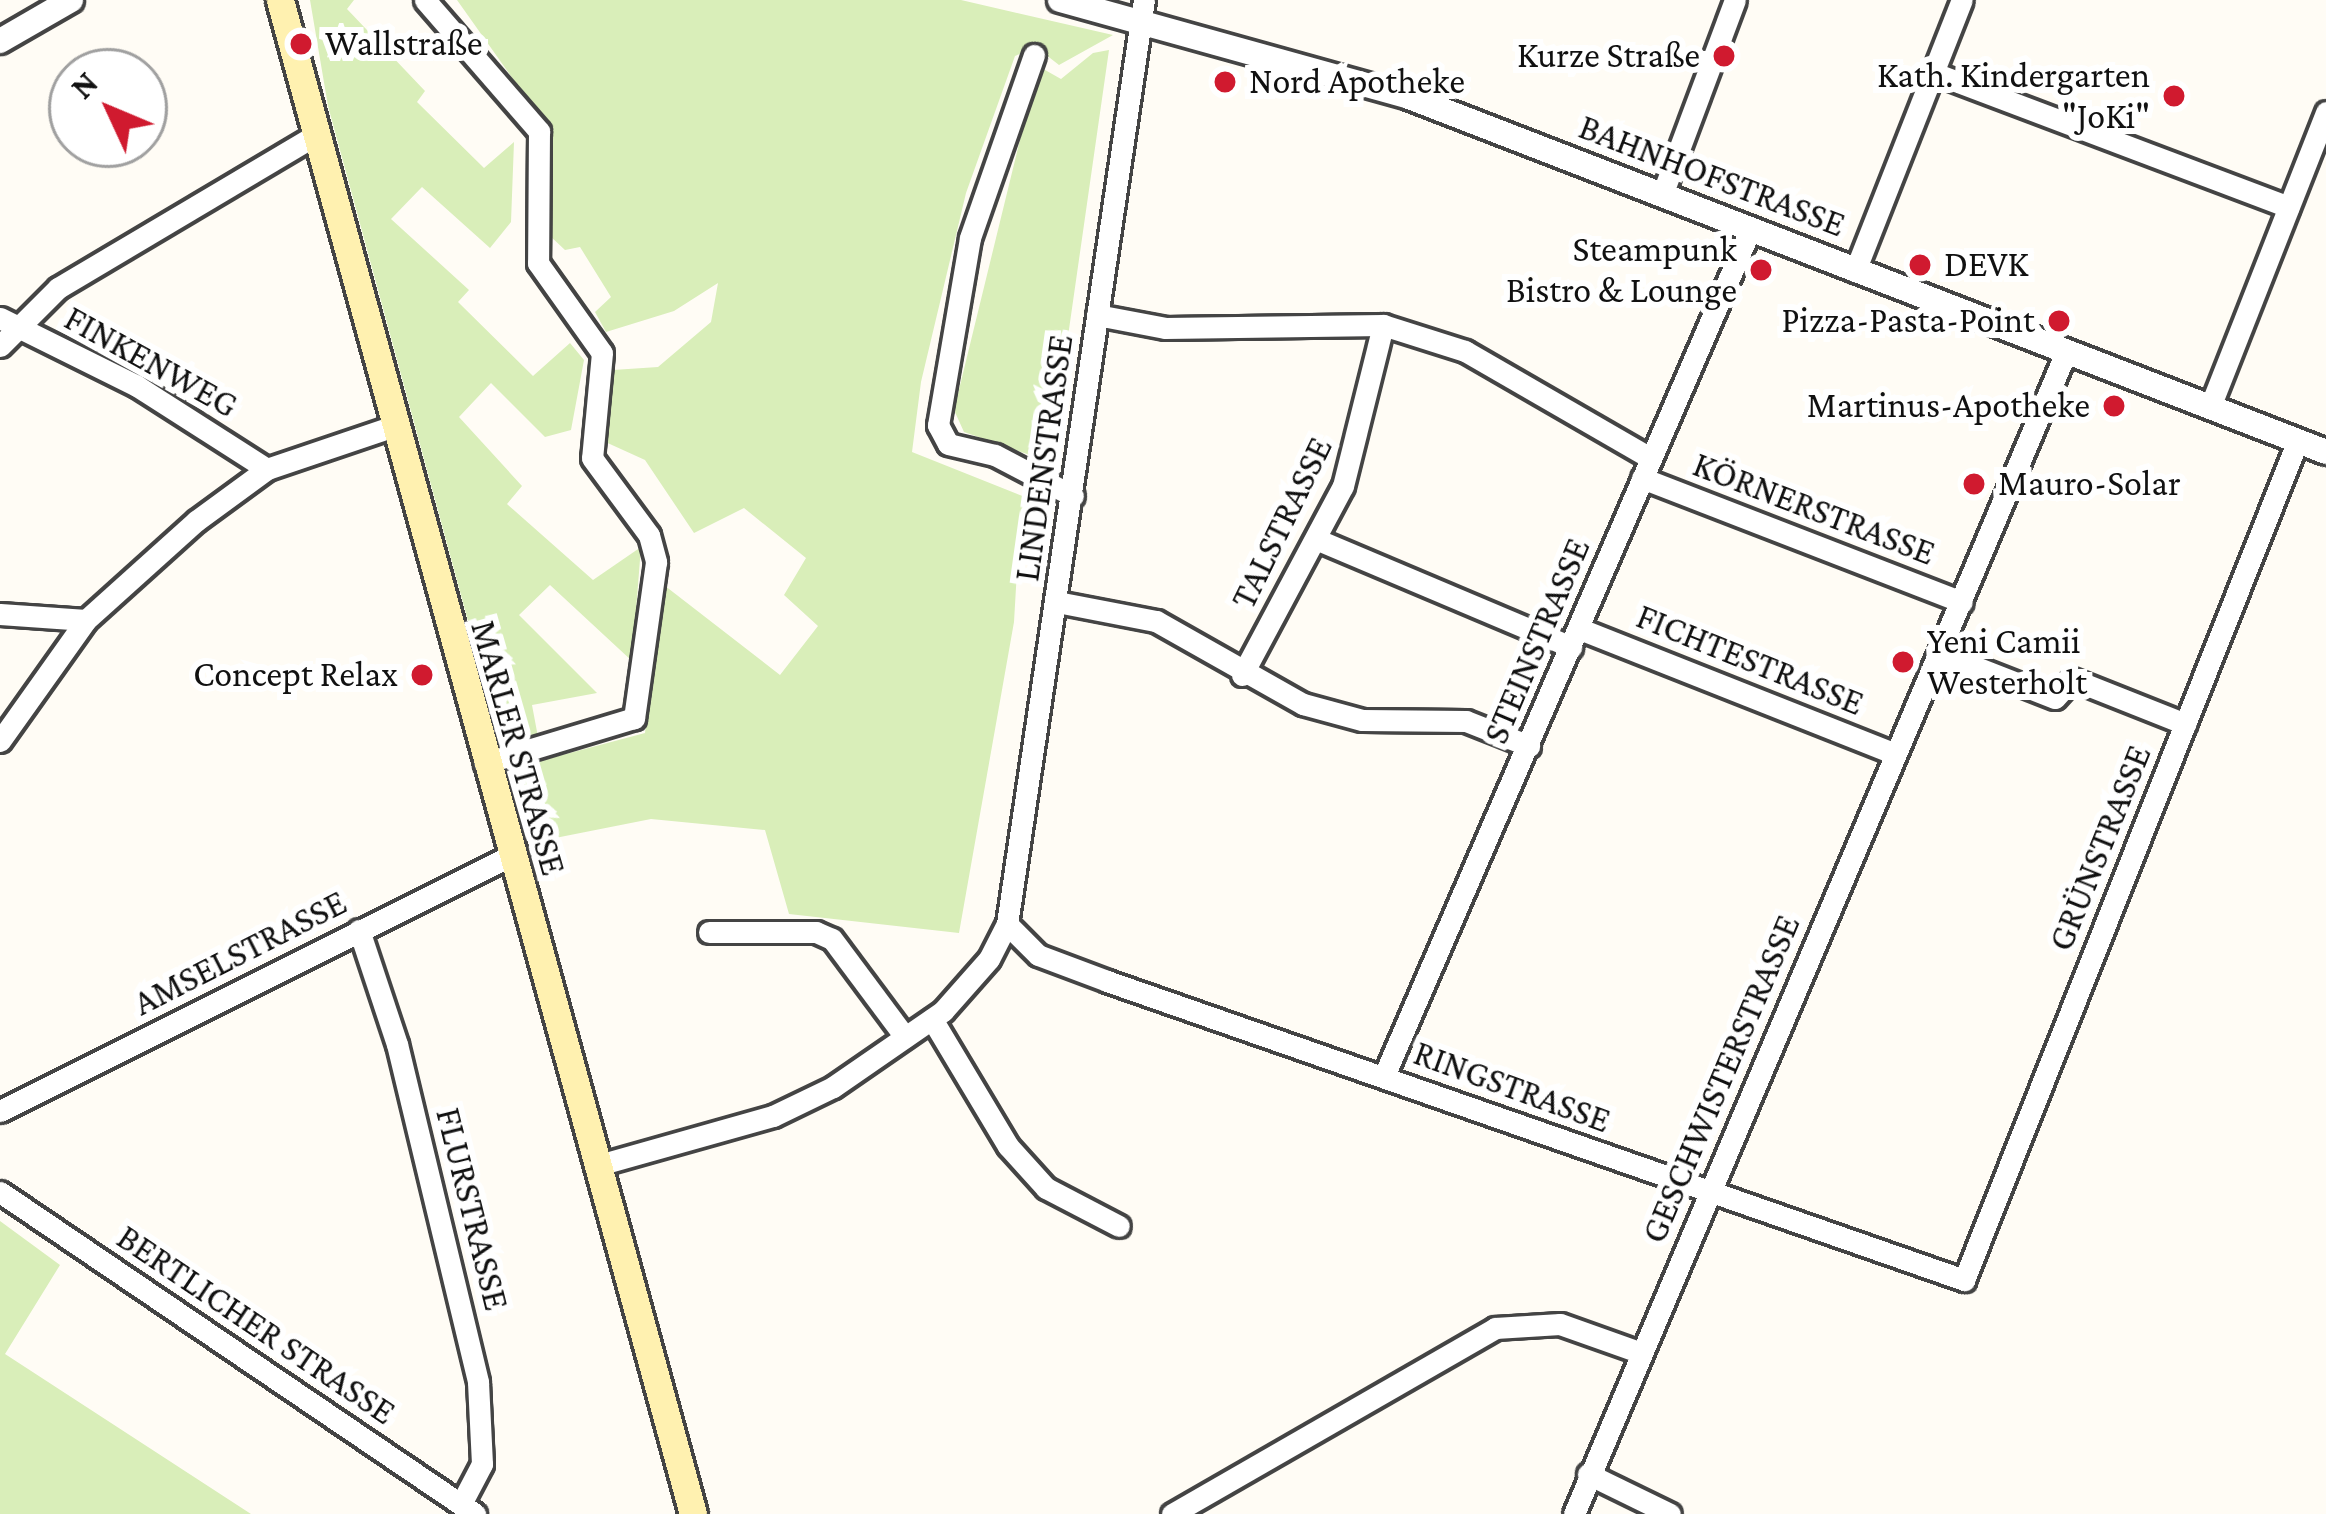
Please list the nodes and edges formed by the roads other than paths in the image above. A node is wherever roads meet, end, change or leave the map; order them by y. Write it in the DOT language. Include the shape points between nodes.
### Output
graph roads {
  1 [pos="71,0"];
  2 [pos="280,0"];
  3 [pos="425,0"];
  4 [pos="1060,0"];
  5 [pos="1735,0"];
  6 [pos="1962,0"];
  7 [pos="1143,10"];
  8 [pos="0,41"];
  9 [pos="1034,55"];
  10 [pos="1934,73"];
  11 [pos="2326,112"];
  12 [pos="312,137"];
  13 [pos="1662,196"];
  14 [pos="2289,207"];
  15 [pos="1750,230"];
  16 [pos="1855,271"];
  17 [pos="1097,315"];
  18 [pos="9,322"];
  19 [pos="1383,325"];
  20 [pos="0,346"];
  21 [pos="2067,350"];
  22 [pos="2210,407"];
  23 [pos="391,427"];
  24 [pos="2298,440"];
  25 [pos="2326,452"];
  26 [pos="1646,468"];
  27 [pos="267,470"];
  28 [pos="1073,496"];
  29 [pos="1318,540"];
  30 [pos="1057,602"];
  31 [pos="1962,602"];
  32 [pos="0,614"];
  33 [pos="86,620"];
  34 [pos="1575,638"];
  35 [pos="1940,653"];
  36 [pos="1242,675"];
  37 [pos="2185,724"];
  38 [pos="0,741"];
  39 [pos="1529,746"];
  40 [pos="1895,754"];
  41 [pos="485,763"];
  42 [pos="510,856"];
  43 [pos="1007,924"];
  44 [pos="359,930"];
  45 [pos="709,932"];
  46 [pos="1038,955"];
  47 [pos="989,958"];
  48 [pos="932,1019"];
  49 [pos="905,1036"];
  50 [pos="1384,1076"];
  51 [pos="0,1111"];
  52 [pos="595,1166"];
  53 [pos="1709,1191"];
  54 [pos="0,1192"];
  55 [pos="1119,1226"];
  56 [pos="1964,1280"];
  57 [pos="1640,1352"];
  58 [pos="1588,1474"];
  59 [pos="468,1509"];
  60 [pos="693,1514"];
  61 [pos="1172,1514"];
  62 [pos="1574,1514"];
  63 [pos="1670,1514"];
  1 -- 8 [label="street"];
  2 -- 12 [label="main road, MARLER STRASSE"];
  3 -- 41 [label="street" via="539,131 538,263 602,352 592,458 649,535 656,562 634,718"];
  4 -- 7 [label="street, BAHNHOFSTRASSE"];
  5 -- 13 [label="street"];
  6 -- 10 [label="street"];
  7 -- 13 [label="street, BAHNHOFSTRASSE" via="1393,91"];
  7 -- 17 [label="street, LINDENSTRASSE"];
  9 -- 28 [label="street" via="970,238 938,425 948,444 995,455"];
  10 -- 14 [label="street"];
  10 -- 16 [label="street"];
  11 -- 14 [label="street"];
  12 -- 18 [label="street"];
  12 -- 23 [label="main road, MARLER STRASSE"];
  13 -- 15 [label="street, BAHNHOFSTRASSE"];
  14 -- 22 [label="street"];
  15 -- 16 [label="street, BAHNHOFSTRASSE"];
  15 -- 26 [label="street, STEINSTRASSE"];
  16 -- 21 [label="street, BAHNHOFSTRASSE"];
  17 -- 19 [label="street, KÖRNERSTRASSE" via="1165,328"];
  17 -- 28 [label="street, LINDENSTRASSE"];
  18 -- 20 [label="street"];
  18 -- 27 [label="street, FINKENWEG" via="137,386"];
  19 -- 26 [label="street, KÖRNERSTRASSE" via="1465,351"];
  19 -- 29 [label="street, TALSTRASSE" via="1362,432"];
  21 -- 22 [label="street, BAHNHOFSTRASSE"];
  21 -- 31 [label="street, GESCHWISTERSTRASSE"];
  22 -- 24 [label="street, BAHNHOFSTRASSE"];
  23 -- 27 [label="street"];
  23 -- 41 [label="main road, MARLER STRASSE"];
  24 -- 25 [label="street, BAHNHOFSTRASSE"];
  24 -- 37 [label="street, GRÜNSTRASSE"];
  26 -- 31 [label="street, KÖRNERSTRASSE"];
  26 -- 34 [label="street, STEINSTRASSE"];
  27 -- 33 [label="street"];
  28 -- 30 [label="street, LINDENSTRASSE"];
  29 -- 34 [label="street, FICHTESTRASSE"];
  29 -- 36 [label="street, TALSTRASSE"];
  30 -- 36 [label="street" via="1156,621"];
  30 -- 43 [label="street, LINDENSTRASSE"];
  31 -- 35 [label="street, GESCHWISTERSTRASSE"];
  32 -- 33 [label="street"];
  33 -- 38 [label="street"];
  34 -- 39 [label="street, STEINSTRASSE"];
  34 -- 40 [label="street, FICHTESTRASSE"];
  35 -- 37 [label="street" via="2055,698 2072,679"];
  35 -- 40 [label="street, GESCHWISTERSTRASSE"];
  36 -- 39 [label="street" via="1362,720 1466,721"];
  37 -- 56 [label="street, GRÜNSTRASSE"];
  39 -- 50 [label="street, STEINSTRASSE"];
  40 -- 53 [label="street, GESCHWISTERSTRASSE"];
  41 -- 42 [label="main road, MARLER STRASSE"];
  42 -- 44 [label="street, AMSELSTRASSE"];
  42 -- 52 [label="main road, MARLER STRASSE"];
  43 -- 46 [label="street, RINGSTRASSE"];
  43 -- 47 [label="street, LINDENSTRASSE"];
  44 -- 51 [label="street, AMSELSTRASSE"];
  44 -- 59 [label="street, FLURSTRASSE" via="397,1044 478,1382 482,1464"];
  45 -- 49 [label="street" via="817,932 832,939"];
  46 -- 47 [label="street, RINGSTRASSE"];
  46 -- 50 [label="street, RINGSTRASSE"];
  47 -- 48 [label="street, LINDENSTRASSE"];
  48 -- 49 [label="street, LINDENSTRASSE"];
  48 -- 55 [label="street" via="1008,1146 1046,1188"];
  49 -- 52 [label="street, LINDENSTRASSE" via="833,1087 773,1116"];
  50 -- 53 [label="street, RINGSTRASSE"];
  52 -- 60 [label="main road, MARLER STRASSE"];
  53 -- 56 [label="street, RINGSTRASSE"];
  53 -- 57 [label="street, GESCHWISTERSTRASSE"];
  54 -- 59 [label="street, BERTLICHER STRASSE"];
  57 -- 58 [label="street, GESCHWISTERSTRASSE"];
  57 -- 61 [label="street" via="1560,1324 1496,1328"];
  58 -- 62 [label="street, GESCHWISTERSTRASSE"];
  58 -- 63 [label="street"];
}
